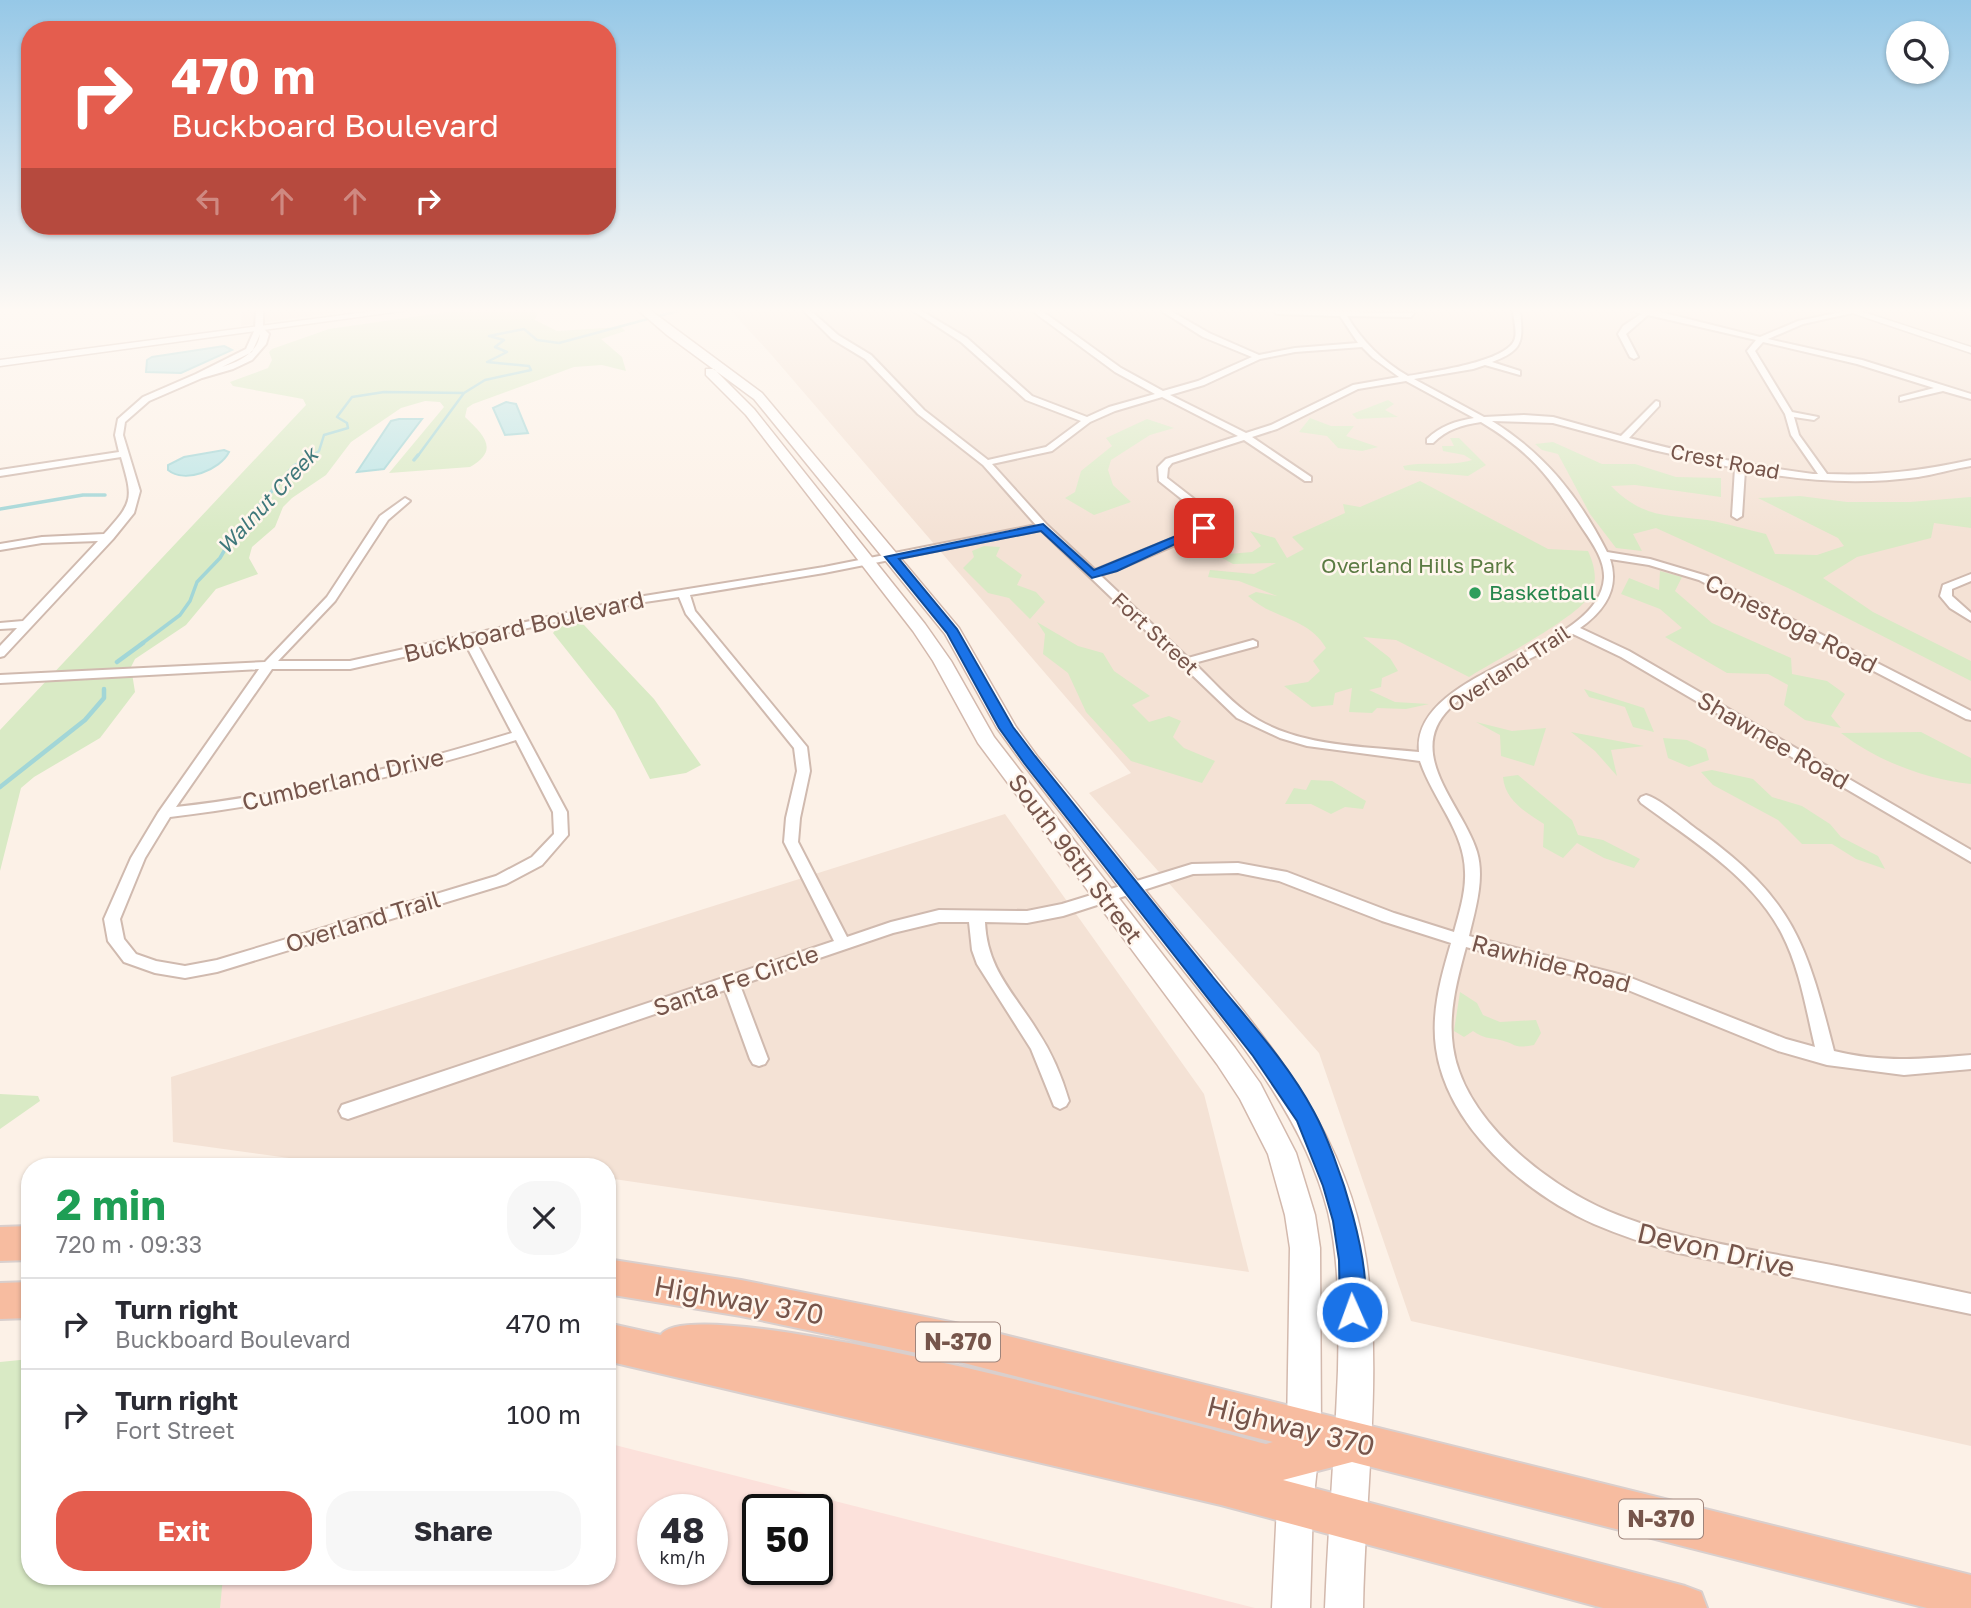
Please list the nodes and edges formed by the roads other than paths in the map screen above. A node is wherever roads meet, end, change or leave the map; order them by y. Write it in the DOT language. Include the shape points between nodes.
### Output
graph roads {
  1 [pos="177,385"];
  2 [pos="726,385"];
  3 [pos="747,385"];
  4 [pos="895,385"];
  5 [pos="1014,385"];
  6 [pos="1147,385"];
  7 [pos="1194,385"];
  8 [pos="1366,385"];
  9 [pos="1422,385"];
  10 [pos="1773,385"];
  11 [pos="1935,385"];
  12 [pos="1945,388"];
  13 [pos="1163,394"];
  14 [pos="1971,397"];
  15 [pos="1903,398"];
  16 [pos="1656,404"];
  17 [pos="1788,414"];
  18 [pos="1814,417"];
  19 [pos="1087,419"];
  20 [pos="1482,420"];
  21 [pos="1247,436"];
  22 [pos="1623,439"];
  23 [pos="1430,441"];
  24 [pos="124,454"];
  25 [pos="986,463"];
  26 [pos="1971,463"];
  27 [pos="1741,468"];
  28 [pos="0,473"];
  29 [pos="1825,478"];
  30 [pos="1308,479"];
  31 [pos="405,500"];
  32 [pos="1737,516"];
  33 [pos="1043,527"];
  34 [pos="109,537"];
  35 [pos="0,547"];
  36 [pos="1603,555"];
  37 [pos="891,557"];
  38 [pos="866,562"];
  39 [pos="1092,574"];
  40 [pos="1971,577"];
  41 [pos="683,592"];
  42 [pos="1971,618"];
  43 [pos="25,624"];
  44 [pos="0,626"];
  45 [pos="1573,629"];
  46 [pos="469,639"];
  47 [pos="1253,644"];
  48 [pos="0,653"];
  49 [pos="1185,662"];
  50 [pos="268,665"];
  51 [pos="0,679"];
  52 [pos="1971,716"];
  53 [pos="519,735"];
  54 [pos="1425,757"];
  55 [pos="1646,800"];
  56 [pos="165,813"];
  57 [pos="1971,857"];
  58 [pos="1131,887"];
  59 [pos="1104,897"];
  60 [pos="976,915"];
  61 [pos="1460,940"];
  62 [pos="843,944"];
  63 [pos="731,983"];
  64 [pos="1827,1058"];
  65 [pos="759,1059"];
  66 [pos="1971,1062"];
  67 [pos="1060,1101"];
  68 [pos="348,1111"];
  69 [pos="21,1243"];
  70 [pos="0,1244"];
  71 [pos="616,1277"];
  72 [pos="21,1300"];
  73 [pos="0,1301"];
  74 [pos="1971,1304"];
  75 [pos="616,1343"];
  76 [pos="616,1343"];
  77 [pos="1302,1442"];
  78 [pos="1351,1442"];
  79 [pos="1295,1505"];
  80 [pos="1345,1519"];
  81 [pos="1971,1597"];
  82 [pos="1291,1608"];
  83 [pos="1344,1608"];
  84 [pos="1685,1608"];
  1 -- 24 [label="street" via="125,415 118,430"];
  2 -- 38 [label="main road, South 96th Street"];
  3 -- 37 [label="main road, South 96th Street"];
  4 -- 25 [label="street, Fort Street" via="921,412"];
  5 -- 19 [label="street" via="1029,398"];
  6 -- 13 [label="street"];
  7 -- 13 [label="street"];
  8 -- 21 [label="street"];
  9 -- 20 [label="street, Overland Trail"];
  10 -- 17 [label="street"];
  11 -- 12 [label="street"];
  12 -- 14 [label="street"];
  12 -- 15 [label="street"];
  13 -- 19 [label="street"];
  13 -- 21 [label="street"];
  16 -- 22 [label="street"];
  17 -- 18 [label="street"];
  17 -- 29 [label="street" via="1795,435"];
  19 -- 25 [label="street" via="1049,449"];
  20 -- 22 [label="street, Crest Road" via="1553,420"];
  20 -- 23 [label="street, Crest Road" via="1441,431"];
  20 -- 36 [label="street, Overland Trail" via="1534,455 1553,476"];
  21 -- 30 [label="street"];
  21 -- 39 [label="street" via="1163,467 1162,479 1208,515 1204,528"];
  22 -- 27 [label="street, Crest Road"];
  24 -- 28 [label="street"];
  24 -- 34 [label="street" via="135,491 129,513"];
  25 -- 33 [label="street, Fort Street"];
  26 -- 29 [label="street, Crest Road" via="1904,478"];
  27 -- 29 [label="street, Crest Road"];
  27 -- 32 [label="street"];
  31 -- 50 [label="street" via="384,518 331,599"];
  33 -- 37 [label="street, Buckboard Boulevard"];
  33 -- 39 [label="street, Fort Street"];
  34 -- 35 [label="street"];
  34 -- 43 [label="street"];
  36 -- 45 [label="street, Overland Trail" via="1608,594"];
  36 -- 52 [label="street, Conestoga Road" via="1650,562 1703,578"];
  37 -- 38 [label="street, Buckboard Boulevard"];
  37 -- 58 [label="main road, South 96th Street" via="953,632 1006,728"];
  38 -- 41 [label="street, Buckboard Boulevard"];
  38 -- 59 [label="main road, South 96th Street" via="935,650 1004,766"];
  39 -- 49 [label="street, Fort Street"];
  40 -- 42 [label="street" via="1947,587 1946,596"];
  41 -- 46 [label="street, Buckboard Boulevard"];
  41 -- 62 [label="street" via="690,612 800,747 806,775 791,842"];
  43 -- 44 [label="street"];
  43 -- 48 [label="street"];
  45 -- 54 [label="street, Overland Trail" via="1449,705 1430,725"];
  45 -- 57 [label="street, Shawnee Road" via="1625,654"];
  46 -- 50 [label="street, Buckboard Boulevard" via="351,665"];
  46 -- 53 [label="street, Overland Trail"];
  47 -- 49 [label="street"];
  49 -- 54 [label="street, Fort Street" via="1242,715 1278,735"];
  50 -- 51 [label="street, Buckboard Boulevard"];
  50 -- 56 [label="street"];
  53 -- 56 [label="street, Cumberland Drive" via="300,794"];
  53 -- 56 [label="street, Overland Trail" via="561,812 561,835 537,861 501,880 185,972 130,958 116,941 112,919 138,858"];
  54 -- 61 [label="street" via="1468,842 1473,871"];
  55 -- 64 [label="street" via="1759,890 1782,920 1796,948"];
  58 -- 59 [label="street, Santa Fe Circle"];
  58 -- 61 [label="street, Rawhide Road" via="1192,869 1238,868 1282,876"];
  58 -- 78 [label="main road, South 96th Street" via="1287,1085 1319,1146 1344,1221 1351,1260"];
  59 -- 60 [label="street, Santa Fe Circle" via="1027,917"];
  59 -- 77 [label="main road, South 96th Street" via="1226,1056 1282,1153 1306,1248"];
  60 -- 62 [label="street, Santa Fe Circle" via="939,916"];
  60 -- 67 [label="street" via="978,946 987,974 1027,1028"];
  61 -- 64 [label="street, Rawhide Road" via="1626,982 1772,1042"];
  61 -- 74 [label="street, Devon Drive" via="1445,994 1444,1046 1476,1122 1524,1172 1574,1206 1680,1246"];
  62 -- 63 [label="street, Santa Fe Circle"];
  63 -- 65 [label="street"];
  63 -- 68 [label="street, Santa Fe Circle"];
  64 -- 66 [label="street, Rawhide Road" via="1904,1068"];
  69 -- 70 [label="highway"];
  71 -- 77 [label="highway, Highway 370 / N-370" via="960,1343"];
  72 -- 73 [label="highway"];
  75 -- 77 [label="highway" via="768,1347 886,1369 1266,1464"];
  76 -- 79 [label="highway" via="1048,1442"];
  77 -- 78 [label="highway"];
  77 -- 79 [label="main road, South 96th Street"];
  78 -- 80 [label="main road, South 96th Street"];
  78 -- 81 [label="highway, Highway 370 / N-370"];
  79 -- 80 [label="highway"];
  79 -- 82 [label="main road, South 96th Street"];
  80 -- 83 [label="main road, South 96th Street"];
  80 -- 84 [label="highway"];
}
